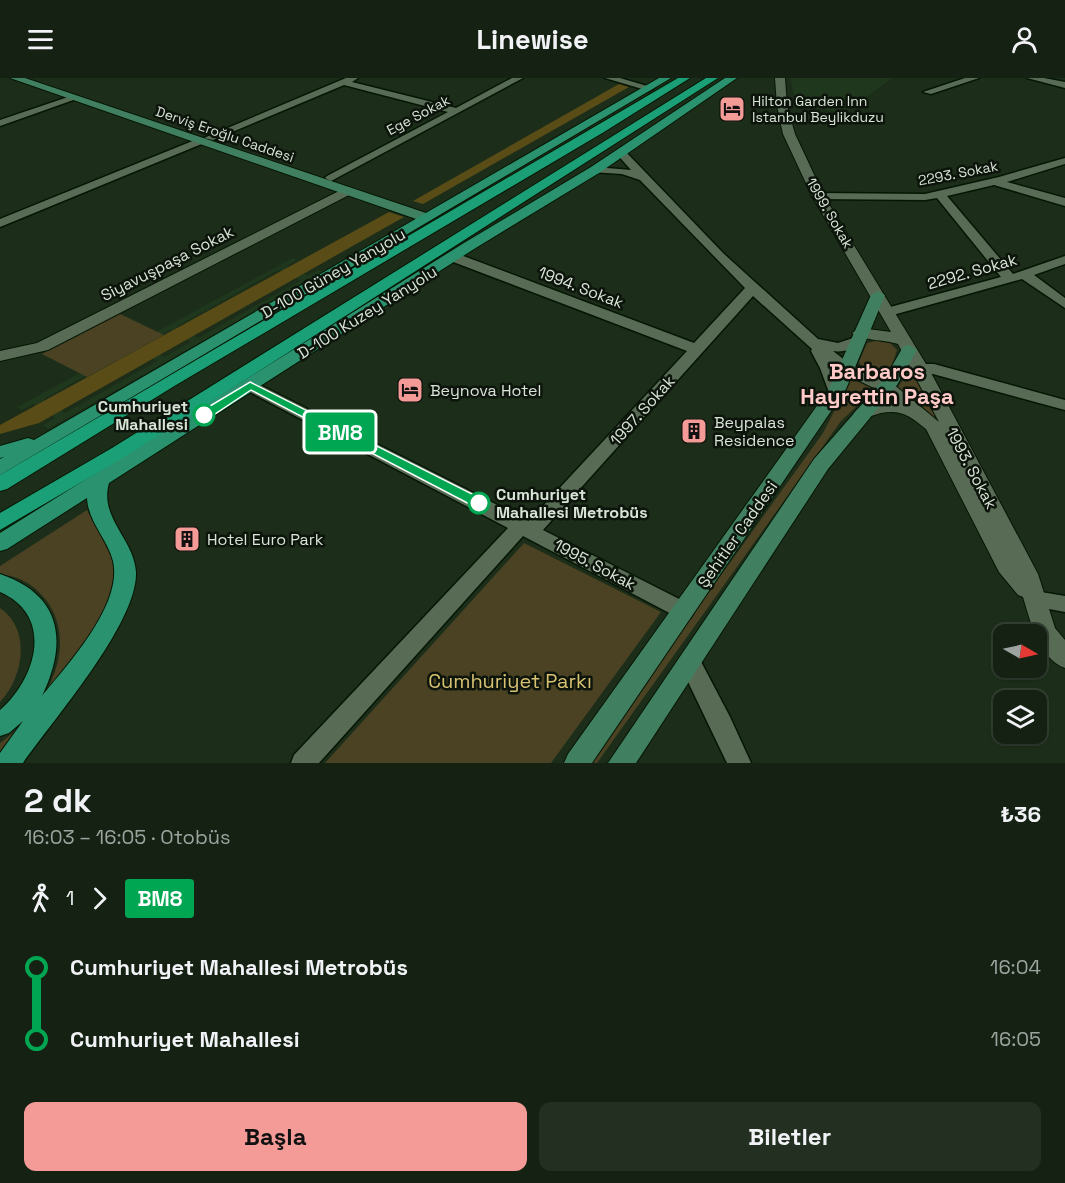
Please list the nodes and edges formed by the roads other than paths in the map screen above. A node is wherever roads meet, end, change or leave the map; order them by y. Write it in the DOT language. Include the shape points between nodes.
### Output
graph roads {
  1 [pos="16,78"];
  2 [pos="31,78"];
  3 [pos="327,78"];
  4 [pos="354,78"];
  5 [pos="519,78"];
  6 [pos="609,78"];
  7 [pos="666,78"];
  8 [pos="686,78"];
  9 [pos="712,78"];
  10 [pos="732,78"];
  11 [pos="780,78"];
  12 [pos="975,78"];
  13 [pos="1031,78"];
  14 [pos="344,82"];
  15 [pos="1065,85"];
  16 [pos="649,88"];
  17 [pos="928,92"];
  18 [pos="78,97"];
  19 [pos="457,111"];
  20 [pos="0,123"];
  21 [pos="624,134"];
  22 [pos="205,139"];
  23 [pos="620,152"];
  24 [pos="1065,161"];
  25 [pos="595,170"];
  26 [pos="531,171"];
  27 [pos="641,177"];
  28 [pos="327,180"];
  29 [pos="994,182"];
  30 [pos="351,189"];
  31 [pos="940,194"];
  32 [pos="818,196"];
  33 [pos="1065,202"];
  34 [pos="430,215"];
  35 [pos="0,223"];
  36 [pos="469,246"];
  37 [pos="453,257"];
  38 [pos="1065,260"];
  39 [pos="354,261"];
  40 [pos="1017,277"];
  41 [pos="752,289"];
  42 [pos="883,304"];
  43 [pos="1065,304"];
  44 [pos="858,337"];
  45 [pos="813,342"];
  46 [pos="906,345"];
  47 [pos="698,350"];
  48 [pos="0,356"];
  49 [pos="847,368"];
  50 [pos="921,369"];
  51 [pos="250,386"];
  52 [pos="885,387"];
  53 [pos="836,392"];
  54 [pos="1065,405"];
  55 [pos="913,408"];
  56 [pos="863,414"];
  57 [pos="56,435"];
  58 [pos="0,452"];
  59 [pos="0,468"];
  60 [pos="100,481"];
  61 [pos="0,484"];
  62 [pos="0,522"];
  63 [pos="527,528"];
  64 [pos="0,543"];
  65 [pos="0,583"];
  66 [pos="1035,599"];
  67 [pos="1065,604"];
  68 [pos="684,611"];
  69 [pos="1065,658"];
  70 [pos="690,663"];
  71 [pos="0,725"];
  72 [pos="8,763"];
  73 [pos="303,763"];
  74 [pos="578,763"];
  75 [pos="621,763"];
  76 [pos="738,763"];
  1 -- 18 [label="main road, Derviş Eroğlu Caddesi"];
  2 -- 18 [label="main road, Derviş Eroğlu Caddesi"];
  3 -- 14 [label="street"];
  4 -- 14 [label="street"];
  5 -- 19 [label="street, Ege Sokak"];
  6 -- 16 [label="street"];
  7 -- 16 [label="main road, D-100 Güney Yanyolu"];
  8 -- 26 [label="highway"];
  9 -- 21 [label="highway"];
  10 -- 23 [label="main road, D-100 Kuzey Yanyolu"];
  11 -- 32 [label="street, 1999. Sokak" via="789,134"];
  12 -- 17 [label="street"];
  13 -- 15 [label="street"];
  14 -- 19 [label="street"];
  14 -- 22 [label="street"];
  16 -- 34 [label="main road, D-100 Güney Yanyolu"];
  18 -- 20 [label="street"];
  18 -- 22 [label="main road, Derviş Eroğlu Caddesi"];
  19 -- 28 [label="street, Ege Sokak"];
  21 -- 36 [label="highway" via="611,150"];
  21 -- 62 [label="highway" via="129,446"];
  22 -- 28 [label="main road, Derviş Eroğlu Caddesi"];
  22 -- 35 [label="street"];
  23 -- 25 [label="main road, D-100 Kuzey Yanyolu"];
  23 -- 27 [label="street"];
  24 -- 29 [label="street, 2293. Sokak"];
  25 -- 27 [label="street" via="623,171"];
  25 -- 36 [label="main road, D-100 Kuzey Yanyolu"];
  26 -- 39 [label="highway"];
  26 -- 61 [label="highway"];
  27 -- 41 [label="street"];
  28 -- 30 [label="main road, Derviş Eroğlu Caddesi"];
  29 -- 31 [label="street, 2293. Sokak"];
  29 -- 33 [label="street"];
  30 -- 34 [label="main road, Derviş Eroğlu Caddesi"];
  30 -- 48 [label="street, Siyavuşpaşa Sokak" via="42,347"];
  31 -- 32 [label="street, 2293. Sokak"];
  31 -- 40 [label="street" via="968,231"];
  32 -- 42 [label="street, 1999. Sokak"];
  34 -- 39 [label="main road, D-100 Güney Yanyolu"];
  36 -- 37 [label="main road, D-100 Kuzey Yanyolu"];
  37 -- 47 [label="street, 1994. Sokak"];
  37 -- 51 [label="main road, D-100 Kuzey Yanyolu"];
  38 -- 40 [label="street, 2292. Sokak"];
  39 -- 57 [label="main road, D-100 Güney Yanyolu"];
  40 -- 42 [label="street, 2292. Sokak"];
  40 -- 43 [label="street"];
  41 -- 45 [label="street"];
  41 -- 47 [label="street, 1997. Sokak"];
  42 -- 44 [label="main road, Şehitler Caddesi"];
  42 -- 46 [label="street, 1999. Sokak"];
  44 -- 45 [label="street" via="839,348"];
  44 -- 46 [label="street" via="882,334"];
  44 -- 49 [label="main road, Şehitler Caddesi"];
  45 -- 49 [label="street"];
  45 -- 53 [label="street"];
  46 -- 50 [label="street, 1993. Sokak"];
  46 -- 52 [label="main road, Şehitler Caddesi" via="903,366"];
  47 -- 63 [label="street, 1997. Sokak"];
  49 -- 52 [label="street"];
  49 -- 53 [label="main road, Şehitler Caddesi"];
  50 -- 54 [label="street" via="934,369"];
  50 -- 66 [label="street, 1993. Sokak" via="1027,574"];
  51 -- 60 [label="main road, D-100 Kuzey Yanyolu"];
  51 -- 63 [label="street, 1995. Sokak"];
  52 -- 55 [label="street, 1993. Sokak"];
  52 -- 56 [label="main road, Şehitler Caddesi"];
  53 -- 68 [label="main road, Şehitler Caddesi"];
  55 -- 56 [label="street" via="880,407"];
  55 -- 66 [label="street, 1993. Sokak" via="933,426 1007,566"];
  56 -- 70 [label="main road, Şehitler Caddesi" via="821,464"];
  57 -- 58 [label="main road"];
  57 -- 59 [label="main road, D-100 Güney Yanyolu"];
  60 -- 64 [label="main road, D-100 Kuzey Yanyolu"];
  60 -- 72 [label="main road" via="95,505 124,562 123,589 105,628"];
  63 -- 68 [label="street, 1995. Sokak"];
  63 -- 73 [label="street, 1997. Sokak"];
  65 -- 71 [label="main road" via="14,587 33,602 45,629 47,651 31,693"];
  66 -- 67 [label="street"];
  66 -- 69 [label="street, 1993. Sokak" via="1046,632"];
  68 -- 74 [label="main road, Şehitler Caddesi"];
  70 -- 75 [label="main road, Şehitler Caddesi"];
  70 -- 76 [label="street"];
}
